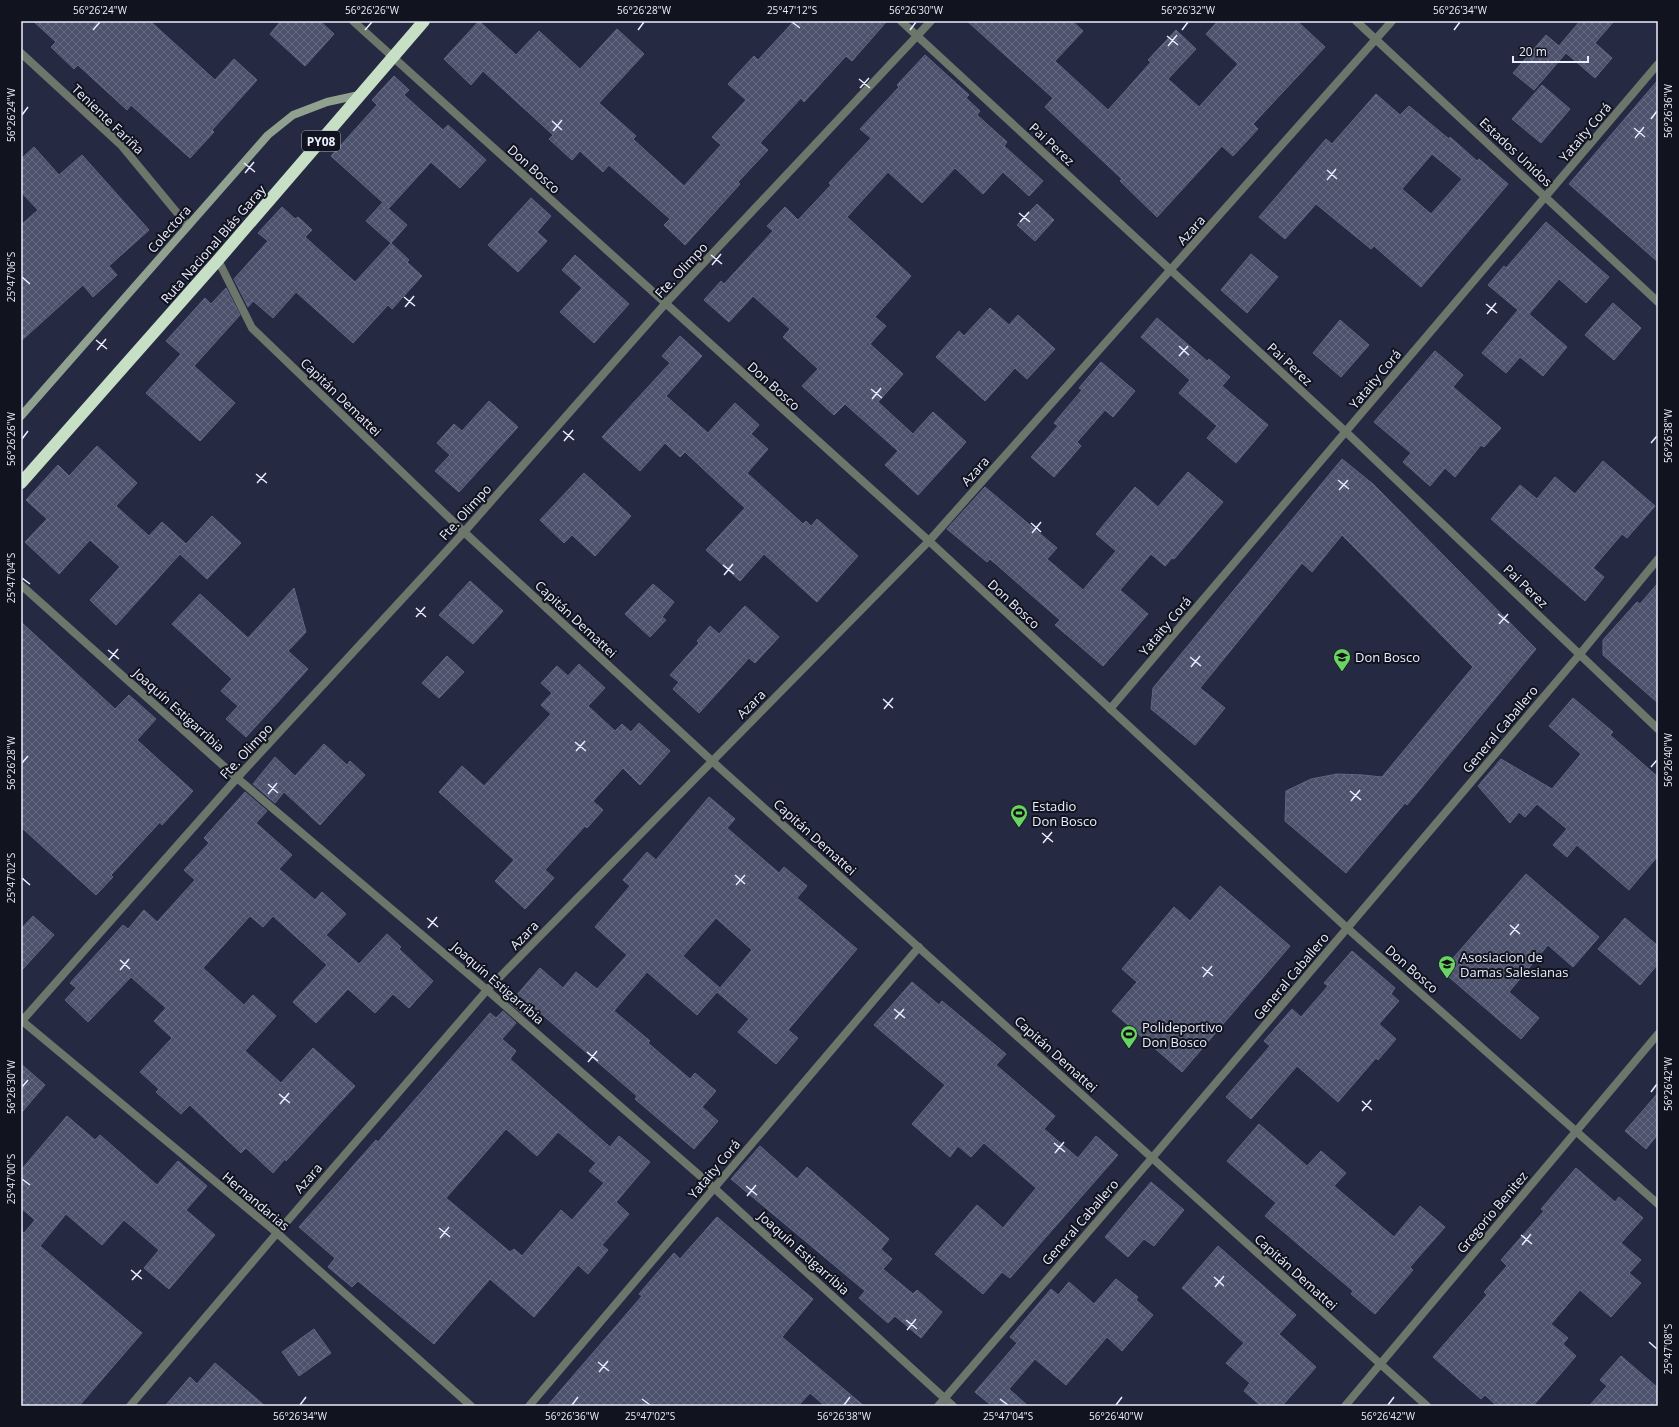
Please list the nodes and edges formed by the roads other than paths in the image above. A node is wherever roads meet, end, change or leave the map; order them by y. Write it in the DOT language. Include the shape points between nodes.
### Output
graph roads {
  1 [pos="354,21"];
  2 [pos="424,21"];
  3 [pos="901,21"];
  4 [pos="931,21"];
  5 [pos="1356,21"];
  6 [pos="1392,21"];
  7 [pos="917,36"];
  8 [pos="1376,39"];
  9 [pos="21,53"];
  10 [pos="393,57"];
  11 [pos="1658,64"];
  12 [pos="360,95"];
  13 [pos="1546,196"];
  14 [pos="188,226"];
  15 [pos="218,260"];
  16 [pos="1171,270"];
  17 [pos="1658,302"];
  18 [pos="665,304"];
  19 [pos="21,416"];
  20 [pos="1346,432"];
  21 [pos="21,483"];
  22 [pos="464,532"];
  23 [pos="929,541"];
  24 [pos="1658,559"];
  25 [pos="21,585"];
  26 [pos="1580,654"];
  27 [pos="1110,709"];
  28 [pos="1658,729"];
  29 [pos="712,761"];
  30 [pos="237,778"];
  31 [pos="1347,928"];
  32 [pos="919,947"];
  33 [pos="487,990"];
  34 [pos="21,1021"];
  35 [pos="1658,1034"];
  36 [pos="1577,1131"];
  37 [pos="1152,1158"];
  38 [pos="714,1188"];
  39 [pos="1658,1204"];
  40 [pos="276,1233"];
  41 [pos="1381,1364"];
  42 [pos="945,1398"];
  43 [pos="130,1406"];
  44 [pos="471,1406"];
  45 [pos="529,1406"];
  46 [pos="938,1406"];
  47 [pos="953,1406"];
  48 [pos="1345,1406"];
  49 [pos="1427,1406"];
  1 -- 10 [label="street, Don Bosco"];
  2 -- 10 [label="highway, Ruta Nacional Blás Garay / PY08"];
  3 -- 7 [label="street, Pai Perez"];
  4 -- 7 [label="street, Fte. Olimpo"];
  5 -- 8 [label="street, Estados Unidos"];
  6 -- 8 [label="street, Azara"];
  7 -- 16 [label="street, Pai Perez"];
  7 -- 18 [label="street, Fte. Olimpo"];
  8 -- 13 [label="street, Estados Unidos"];
  8 -- 16 [label="street, Azara"];
  9 -- 14 [label="street, Teniente Fariña" via="121,145"];
  10 -- 12 [label="highway, Ruta Nacional Blás Garay / PY08"];
  10 -- 18 [label="street, Don Bosco"];
  11 -- 13 [label="street, Yataity Corá"];
  12 -- 14 [label="main road, Colectora" via="327,102 293,115 268,135"];
  12 -- 15 [label="highway, Ruta Nacional Blás Garay / PY08"];
  13 -- 17 [label="street, Estados Unidos"];
  13 -- 20 [label="street, Yataity Corá"];
  14 -- 19 [label="main road, Colectora"];
  15 -- 21 [label="highway, Ruta Nacional Blás Garay / PY08"];
  15 -- 22 [label="street, Capitán Demattei" via="252,328"];
  16 -- 20 [label="street, Pai Perez"];
  16 -- 23 [label="street, Azara"];
  18 -- 22 [label="street, Fte. Olimpo"];
  18 -- 23 [label="street, Don Bosco"];
  20 -- 26 [label="street, Pai Perez"];
  20 -- 27 [label="street, Yataity Corá"];
  22 -- 29 [label="street, Capitán Demattei"];
  22 -- 30 [label="street, Fte. Olimpo"];
  23 -- 27 [label="street, Don Bosco"];
  23 -- 29 [label="street, Azara"];
  24 -- 26 [label="street, General Caballero"];
  25 -- 30 [label="street, Joaquín Estigarribia"];
  26 -- 28 [label="street, Pai Perez"];
  26 -- 31 [label="street, General Caballero"];
  27 -- 31 [label="street, Don Bosco"];
  29 -- 32 [label="street, Capitán Demattei"];
  29 -- 33 [label="street, Azara"];
  30 -- 33 [label="street, Joaquín Estigarribia"];
  30 -- 34 [label="street, Fte. Olimpo"];
  31 -- 36 [label="street, Don Bosco"];
  31 -- 37 [label="street, General Caballero"];
  32 -- 37 [label="street, Capitán Demattei"];
  32 -- 38 [label="street, Yataity Corá"];
  33 -- 38 [label="street, Joaquín Estigarribia"];
  33 -- 40 [label="street, Azara"];
  34 -- 40 [label="street, Hernandarias"];
  35 -- 36 [label="street, Gregorio Benitez"];
  36 -- 39 [label="street, Don Bosco"];
  36 -- 41 [label="street, Gregorio Benitez"];
  37 -- 41 [label="street, Capitán Demattei"];
  37 -- 42 [label="street, General Caballero"];
  38 -- 42 [label="street, Joaquín Estigarribia"];
  38 -- 45 [label="street, Yataity Corá"];
  40 -- 43 [label="street, Azara"];
  40 -- 44 [label="street, Hernandarias"];
  41 -- 48 [label="street, Gregorio Benitez"];
  41 -- 49 [label="street, Capitán Demattei"];
  42 -- 46 [label="street, General Caballero"];
  42 -- 47 [label="street, Joaquín Estigarribia"];
}
